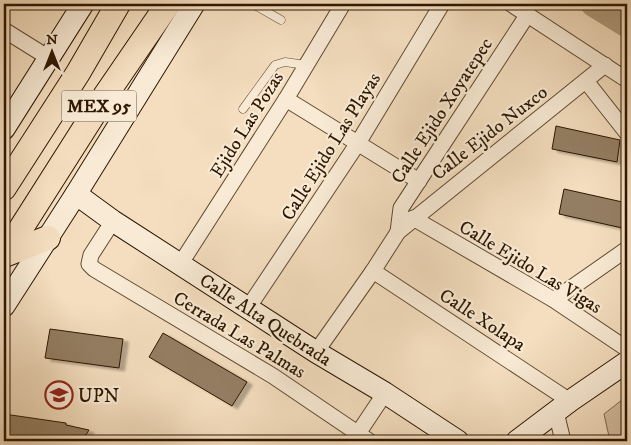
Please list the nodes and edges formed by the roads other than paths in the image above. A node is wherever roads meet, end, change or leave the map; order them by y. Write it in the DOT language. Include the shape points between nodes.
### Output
graph roads {
  1 [pos="82,4"];
  2 [pos="118,4"];
  3 [pos="168,4"];
  4 [pos="194,4"];
  5 [pos="253,4"];
  6 [pos="343,4"];
  7 [pos="442,4"];
  8 [pos="510,4"];
  9 [pos="528,14"];
  10 [pos="280,20"];
  11 [pos="4,30"];
  12 [pos="49,58"];
  13 [pos="605,65"];
  14 [pos="306,66"];
  15 [pos="627,80"];
  16 [pos="586,81"];
  17 [pos="286,99"];
  18 [pos="243,109"];
  19 [pos="4,130"];
  20 [pos="627,133"];
  21 [pos="358,143"];
  22 [pos="419,181"];
  23 [pos="4,188"];
  24 [pos="76,194"];
  25 [pos="413,218"];
  26 [pos="113,221"];
  27 [pos="398,232"];
  28 [pos="48,238"];
  29 [pos="627,249"];
  30 [pos="4,255"];
  31 [pos="181,264"];
  32 [pos="373,271"];
  33 [pos="554,300"];
  34 [pos="4,306"];
  35 [pos="248,308"];
  36 [pos="627,349"];
  37 [pos="316,352"];
  38 [pos="627,362"];
  39 [pos="385,393"];
  40 [pos="563,407"];
  41 [pos="360,438"];
  42 [pos="458,441"];
  43 [pos="517,441"];
  44 [pos="563,441"];
  1 -- 12 [label="main road"];
  2 -- 23 [label="main road, MEX 95"];
  3 -- 30 [label="main road, MEX 95"];
  4 -- 24 [label="main road"];
  5 -- 10 [label="lane"];
  6 -- 14 [label="street, Ejido Las Pozas"];
  7 -- 21 [label="street, Calle Ejido Las Playas"];
  8 -- 9 [label="street"];
  9 -- 13 [label="street"];
  9 -- 22 [label="street, Calle Ejido Xoyatepec"];
  11 -- 12 [label="street"];
  12 -- 19 [label="main road"];
  13 -- 15 [label="street"];
  13 -- 16 [label="street, Calle Ejido Nuxco"];
  14 -- 17 [label="street, Ejido Las Pozas"];
  14 -- 18 [label="lane" via="285,62 275,64"];
  16 -- 20 [label="street"];
  16 -- 25 [label="street, Calle Ejido Nuxco"];
  17 -- 21 [label="street"];
  17 -- 31 [label="street, Ejido Las Pozas"];
  21 -- 22 [label="street"];
  21 -- 35 [label="street, Calle Ejido Las Playas"];
  22 -- 27 [label="street, Calle Ejido Xoyatepec" via="401,208"];
  24 -- 26 [label="main road, Calle Alta Quebrada"];
  24 -- 28 [label="main road"];
  25 -- 27 [label="street, Calle Ejido Nuxco"];
  25 -- 33 [label="street, Calle Ejido Las Vigas"];
  26 -- 31 [label="main road, Calle Alta Quebrada"];
  26 -- 41 [label="street, Cerrada Las Palmas" via="91,255 89,264 94,269 273,376"];
  27 -- 32 [label="street"];
  28 -- 30 [label="main road"];
  28 -- 34 [label="main road"];
  29 -- 33 [label="street"];
  31 -- 35 [label="main road, Calle Alta Quebrada"];
  32 -- 37 [label="street"];
  32 -- 40 [label="street, Calle Xolapa"];
  33 -- 36 [label="street, Calle Ejido Las Vigas"];
  35 -- 37 [label="main road, Calle Alta Quebrada"];
  37 -- 39 [label="main road, Calle Alta Quebrada"];
  38 -- 40 [label="main road"];
  39 -- 41 [label="street"];
  39 -- 42 [label="main road, Calle Alta Quebrada"];
  40 -- 43 [label="main road"];
  40 -- 44 [label="street"];
}
